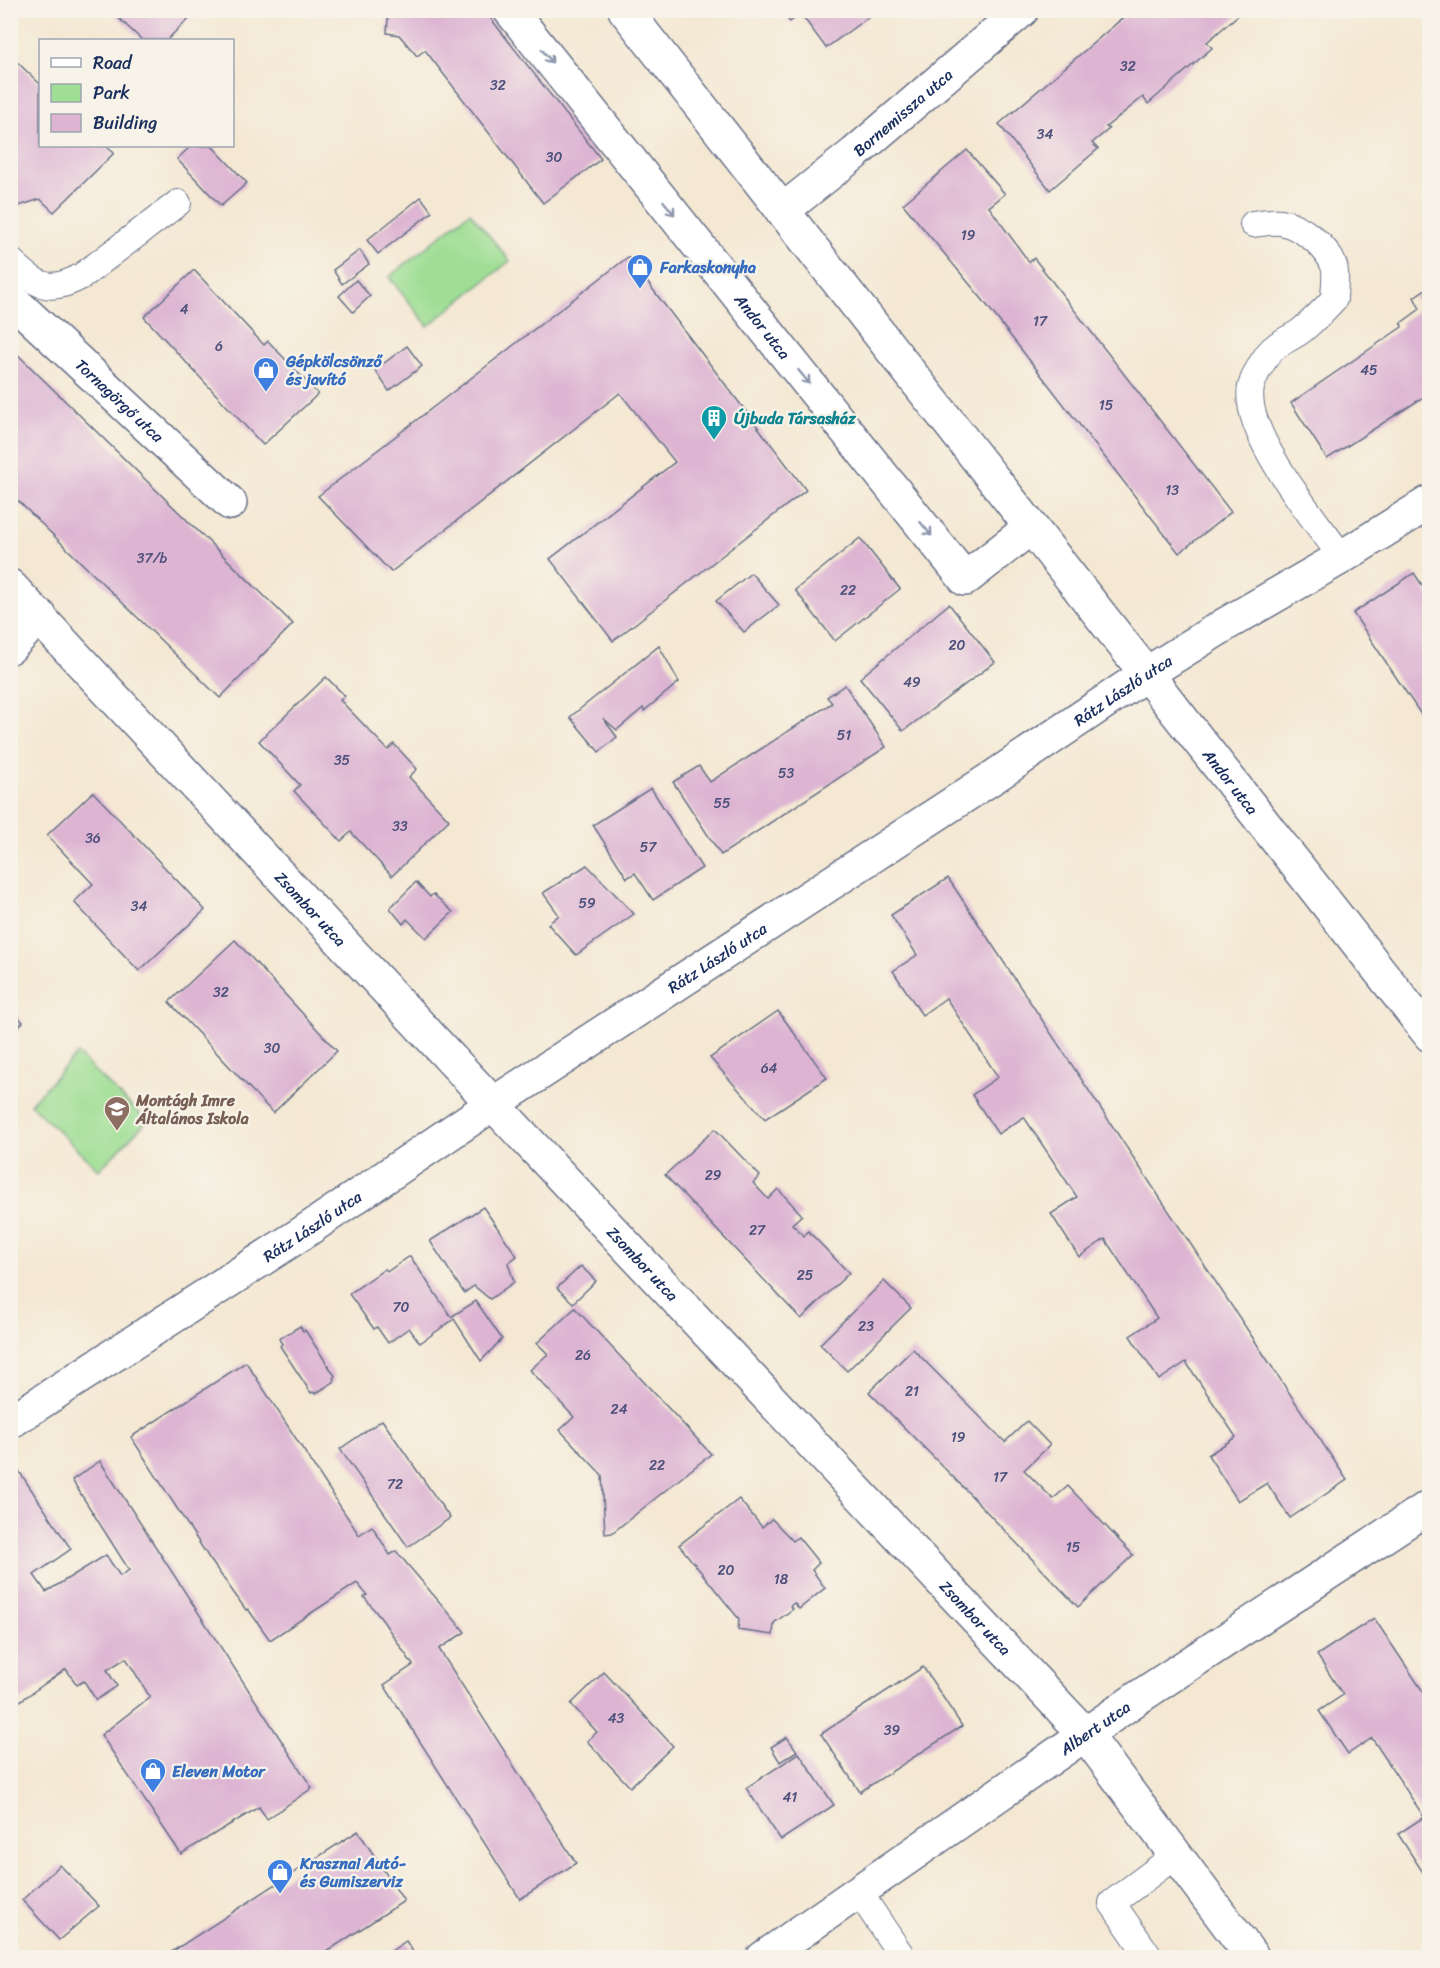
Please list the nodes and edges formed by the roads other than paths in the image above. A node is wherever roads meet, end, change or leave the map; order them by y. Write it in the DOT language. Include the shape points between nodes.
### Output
graph roads {
  1 [pos="510,10"];
  2 [pos="625,10"];
  3 [pos="1023,10"];
  4 [pos="178,203"];
  5 [pos="782,212"];
  6 [pos="1253,224"];
  7 [pos="10,260"];
  8 [pos="10,298"];
  9 [pos="1430,502"];
  10 [pos="230,503"];
  11 [pos="1030,528"];
  12 [pos="1342,557"];
  13 [pos="10,586"];
  14 [pos="40,616"];
  15 [pos="10,647"];
  16 [pos="1146,674"];
  17 [pos="1430,1035"];
  18 [pos="493,1104"];
  19 [pos="10,1422"];
  20 [pos="1426,1515"];
  21 [pos="1085,1734"];
  22 [pos="1176,1855"];
  23 [pos="859,1892"];
  24 [pos="763,1958"];
  25 [pos="903,1958"];
  26 [pos="1150,1958"];
  27 [pos="1253,1958"];
  1 -- 11 [label="street, Andor utca, one-way" via="965,579"];
  2 -- 5 [label="street, Andor utca"];
  3 -- 5 [label="street, Bornemissza utca"];
  4 -- 7 [label="lane" via="68,284 41,285"];
  5 -- 11 [label="street, Andor utca"];
  6 -- 12 [label="lane" via="1279,222 1295,227 1324,250 1334,266 1334,299 1300,332 1270,352 1251,388 1258,432"];
  8 -- 10 [label="street, Tornagörgő utca"];
  9 -- 12 [label="street, Rátz László utca"];
  11 -- 16 [label="street, Andor utca"];
  12 -- 16 [label="street, Rátz László utca"];
  13 -- 14 [label="street, Zsombor utca"];
  14 -- 15 [label="street"];
  14 -- 18 [label="street, Zsombor utca"];
  16 -- 17 [label="street, Andor utca"];
  16 -- 18 [label="street, Rátz László utca"];
  18 -- 19 [label="street, Rátz László utca"];
  18 -- 21 [label="street, Zsombor utca"];
  20 -- 21 [label="street, Albert utca"];
  21 -- 22 [label="street, Zsombor utca"];
  21 -- 23 [label="street, Albert utca"];
  22 -- 26 [label="lane" via="1112,1902"];
  22 -- 27 [label="street, Zsombor utca"];
  23 -- 24 [label="street, Albert utca"];
  23 -- 25 [label="lane"];
}
